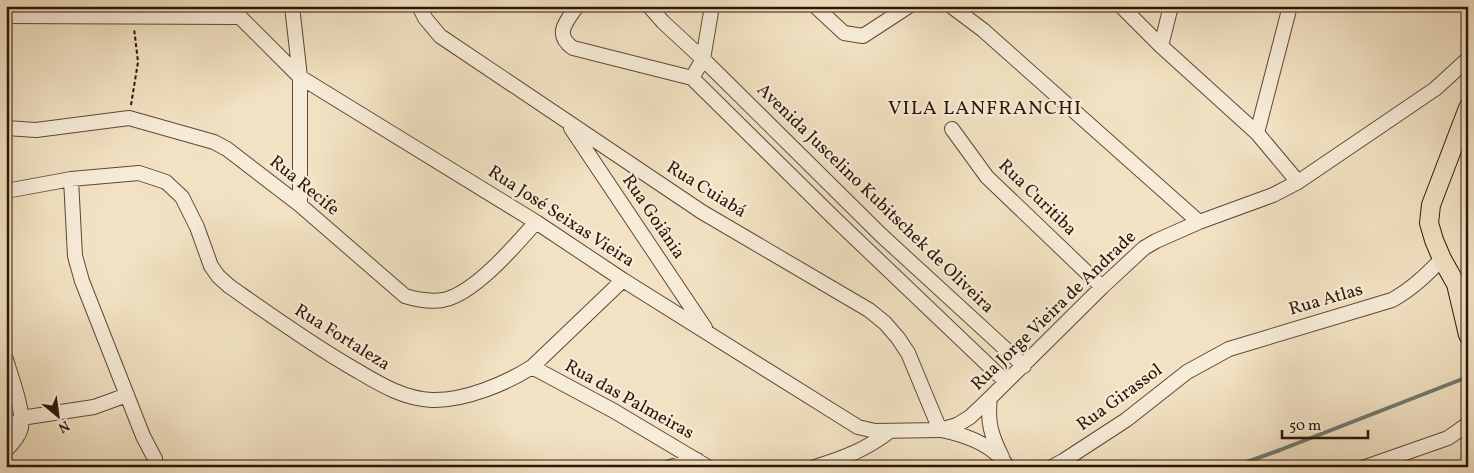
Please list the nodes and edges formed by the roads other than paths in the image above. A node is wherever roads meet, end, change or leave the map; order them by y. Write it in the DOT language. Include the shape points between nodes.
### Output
graph roads {
  1 [pos="229,6"];
  2 [pos="292,6"];
  3 [pos="419,6"];
  4 [pos="577,6"];
  5 [pos="649,6"];
  6 [pos="712,6"];
  7 [pos="815,6"];
  8 [pos="910,6"];
  9 [pos="951,6"];
  10 [pos="1121,6"];
  11 [pos="1171,6"];
  12 [pos="1290,6"];
  13 [pos="6,16"];
  14 [pos="240,17"];
  15 [pos="1161,46"];
  16 [pos="702,59"];
  17 [pos="1468,59"];
  18 [pos="300,77"];
  19 [pos="692,78"];
  20 [pos="1468,108"];
  21 [pos="567,122"];
  22 [pos="6,128"];
  23 [pos="952,129"];
  24 [pos="1257,133"];
  25 [pos="70,180"];
  26 [pos="1298,182"];
  27 [pos="6,191"];
  28 [pos="300,205"];
  29 [pos="536,222"];
  30 [pos="1199,222"];
  31 [pos="881,235"];
  32 [pos="868,251"];
  33 [pos="1442,259"];
  34 [pos="623,280"];
  35 [pos="1102,287"];
  36 [pos="709,333"];
  37 [pos="1468,335"];
  38 [pos="6,359"];
  39 [pos="1210,359"];
  40 [pos="1024,366"];
  41 [pos="532,368"];
  42 [pos="1006,382"];
  43 [pos="127,395"];
  44 [pos="990,398"];
  45 [pos="6,419"];
  46 [pos="21,423"];
  47 [pos="1468,424"];
  48 [pos="940,430"];
  49 [pos="890,431"];
  50 [pos="6,450"];
  51 [pos="155,459"];
  52 [pos="1005,462"];
  53 [pos="702,463"];
  54 [pos="670,467"];
  55 [pos="815,467"];
  56 [pos="1052,467"];
  57 [pos="1365,467"];
  1 -- 14 [label="street, Rua José Seixas Vieira"];
  2 -- 18 [label="street"];
  3 -- 21 [label="street, Rua Cuiabá" via="440,36"];
  4 -- 19 [label="street" via="563,27 566,43 573,48"];
  5 -- 16 [label="street, Avenida Juscelino Kubitschek de Oliveira"];
  6 -- 16 [label="street"];
  7 -- 8 [label="street" via="844,33 863,36"];
  9 -- 30 [label="street" via="983,30"];
  10 -- 15 [label="street"];
  11 -- 15 [label="street"];
  12 -- 24 [label="street"];
  13 -- 14 [label="street"];
  14 -- 18 [label="street, Rua José Seixas Vieira"];
  15 -- 24 [label="street"];
  16 -- 19 [label="street"];
  16 -- 31 [label="street, Avenida Juscelino Kubitschek de Oliveira"];
  17 -- 26 [label="street, Rua Jorge Vieira de Andrade" via="1435,89"];
  18 -- 28 [label="street"];
  18 -- 29 [label="street, Rua José Seixas Vieira"];
  19 -- 32 [label="street"];
  20 -- 33 [label="main road" via="1431,205 1430,223"];
  21 -- 36 [label="street, Rua Goiânia"];
  21 -- 48 [label="street, Rua Cuiabá" via="702,212 851,299 885,323 908,353"];
  22 -- 28 [label="street, Rua Recife" via="36,130 130,118 214,142"];
  23 -- 35 [label="street, Rua Curitiba" via="987,178"];
  24 -- 26 [label="street"];
  25 -- 27 [label="street, Rua Fortaleza"];
  25 -- 41 [label="street, Rua Fortaleza" via="139,173 166,182 182,197 211,266 229,286 317,347 399,393 434,400 460,397 516,378"];
  25 -- 43 [label="street" via="75,256 82,282"];
  26 -- 30 [label="street, Rua Jorge Vieira de Andrade" via="1273,195"];
  28 -- 29 [label="street, Rua Recife" via="405,296 424,302 444,300 482,277"];
  29 -- 34 [label="street, Rua José Seixas Vieira"];
  30 -- 35 [label="street, Rua Jorge Vieira de Andrade" via="1144,248"];
  31 -- 32 [label="street"];
  31 -- 40 [label="street, Avenida Juscelino Kubitschek de Oliveira"];
  32 -- 42 [label="street"];
  33 -- 37 [label="main road" via="1456,284"];
  33 -- 39 [label="street, Rua Atlas" via="1422,280 1392,300 1266,337"];
  34 -- 36 [label="street, Rua José Seixas Vieira"];
  34 -- 41 [label="street, Rua Fortaleza"];
  35 -- 40 [label="street, Rua Jorge Vieira de Andrade"];
  36 -- 49 [label="street, Rua José Seixas Vieira" via="858,427"];
  38 -- 46 [label="street"];
  39 -- 56 [label="street, Rua Girassol" via="1187,372 1126,420"];
  40 -- 42 [label="street, Rua Jorge Vieira de Andrade"];
  41 -- 53 [label="street, Rua das Palmeiras"];
  42 -- 44 [label="street, Rua Jorge Vieira de Andrade"];
  43 -- 46 [label="street" via="94,407"];
  43 -- 51 [label="street"];
  44 -- 48 [label="street, Rua Jorge Vieira de Andrade" via="964,421"];
  44 -- 52 [label="street" via="990,426"];
  45 -- 46 [label="street"];
  46 -- 50 [label="street" via="14,442"];
  47 -- 57 [label="street" via="1448,438"];
  48 -- 49 [label="street, Rua Jorge Vieira de Andrade"];
  48 -- 52 [label="street" via="969,437"];
  49 -- 55 [label="street" via="854,454"];
  53 -- 54 [label="street"];
}
